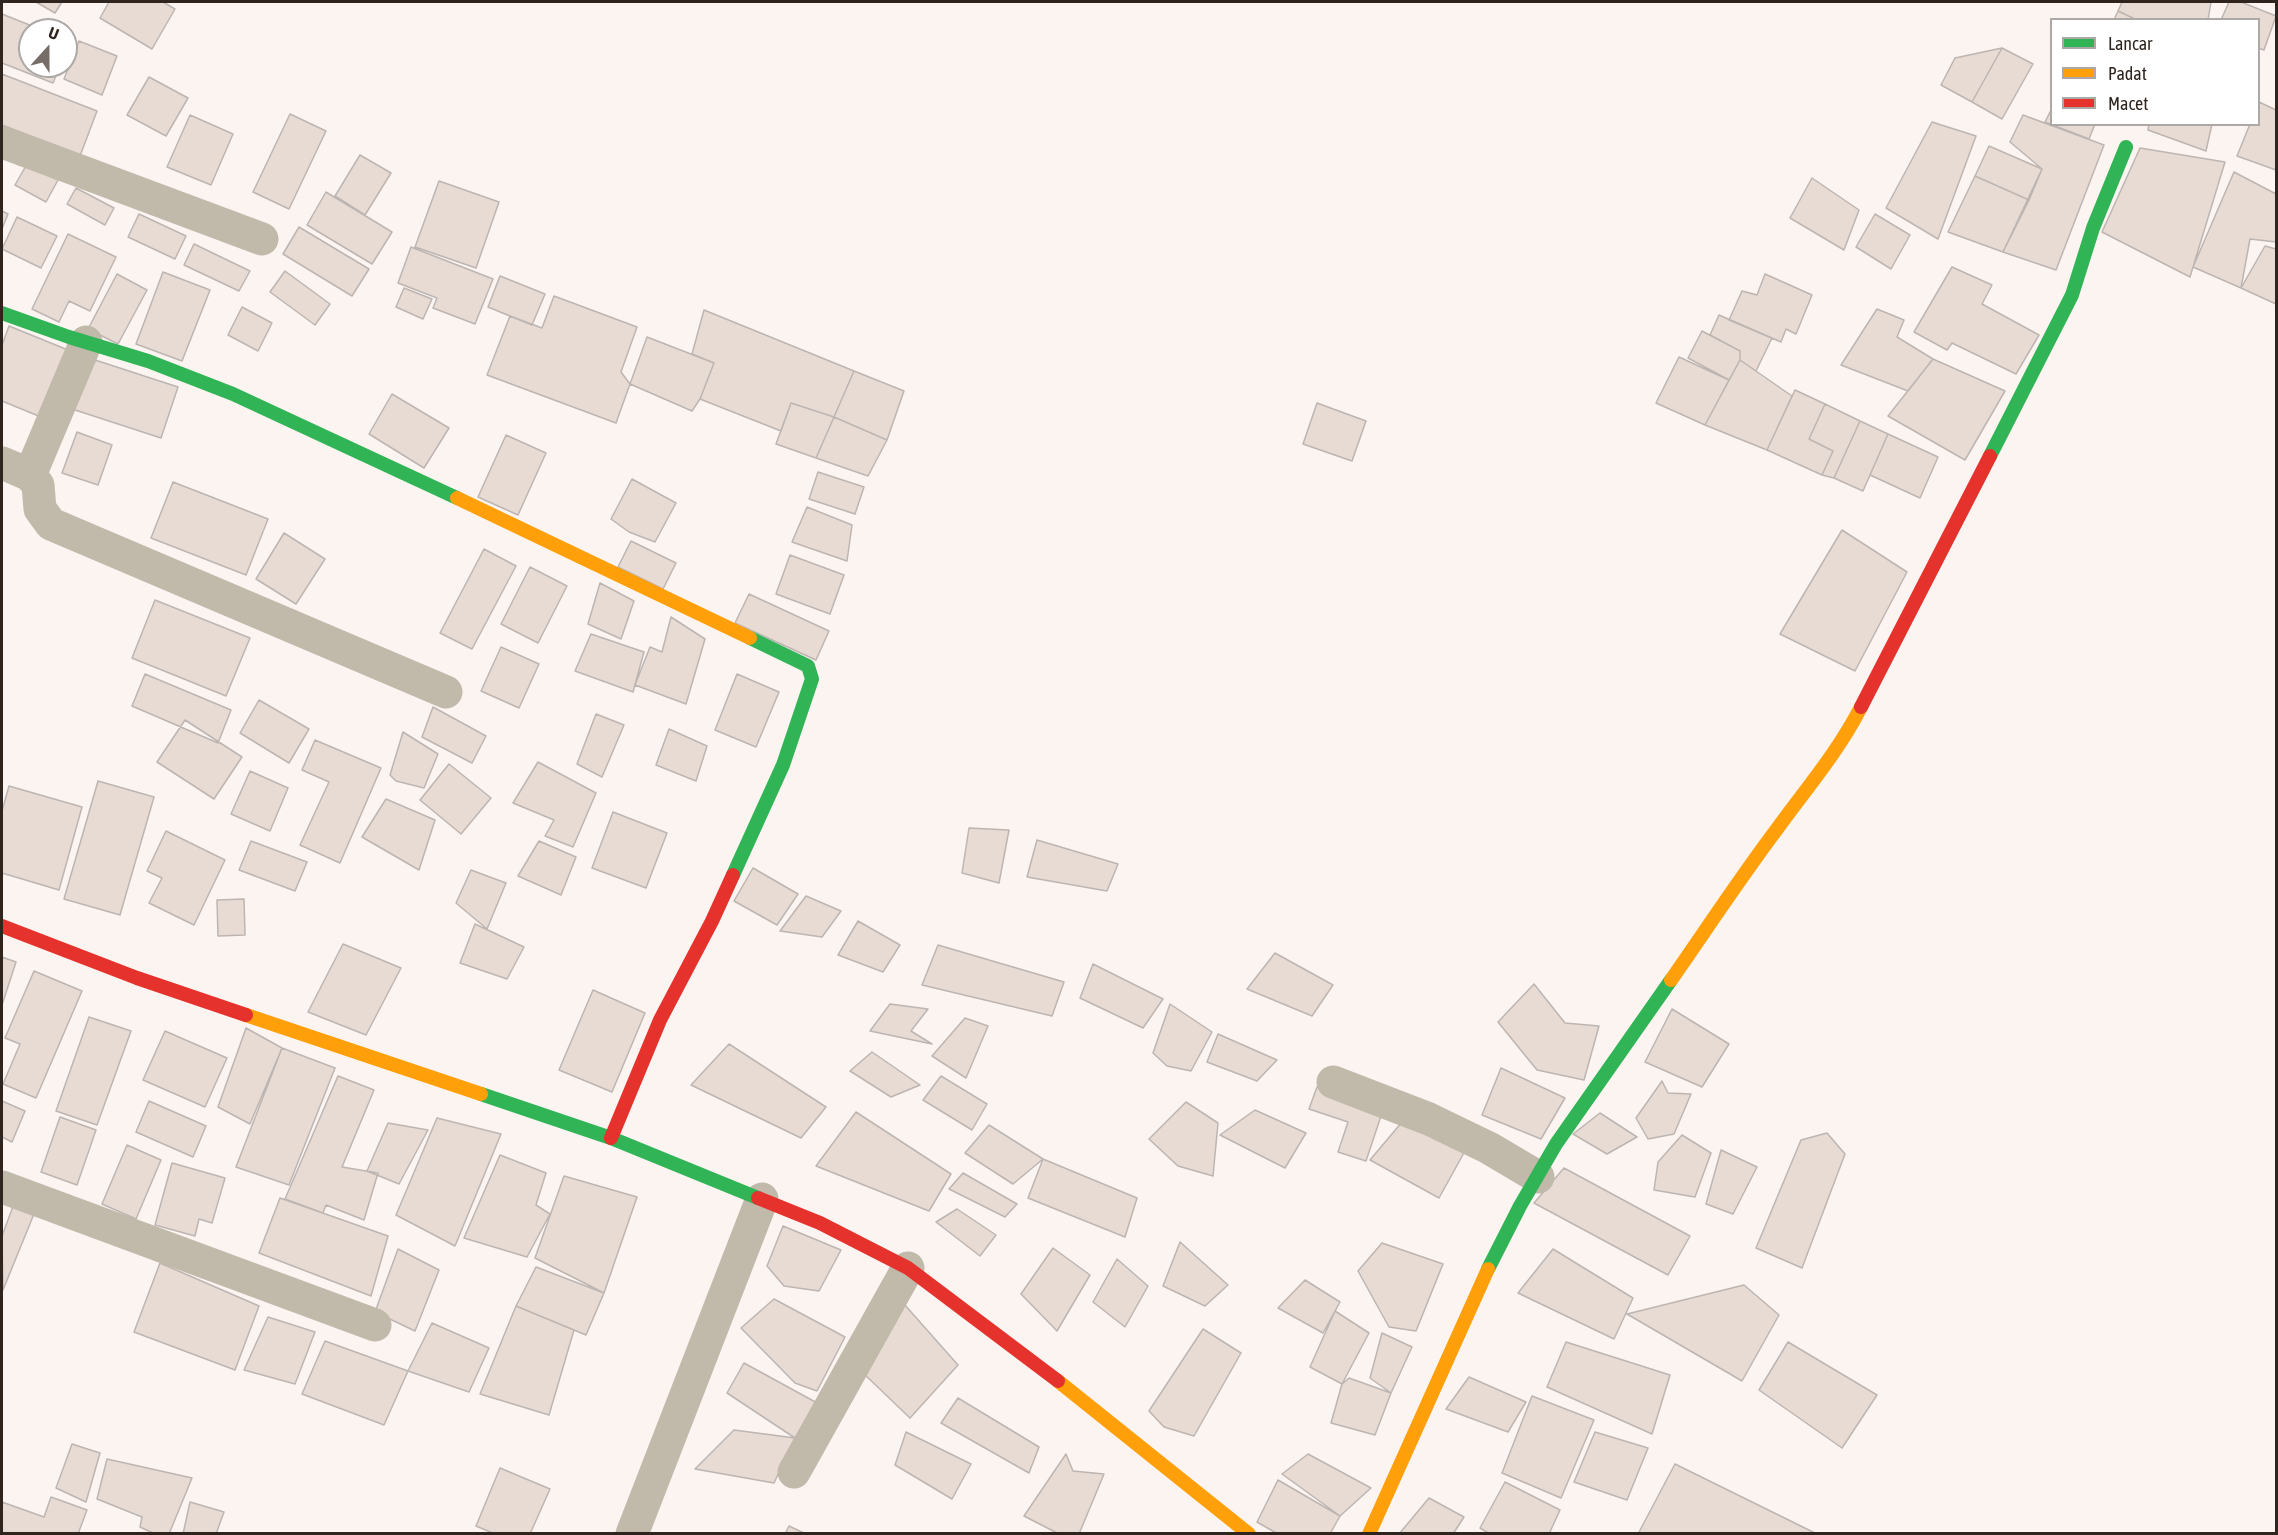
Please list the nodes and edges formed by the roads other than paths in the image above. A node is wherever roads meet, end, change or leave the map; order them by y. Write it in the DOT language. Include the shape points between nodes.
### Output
graph roads {
  1 [pos="2,142"];
  2 [pos="2126,147"];
  3 [pos="262,239"];
  4 [pos="2,313"];
  5 [pos="86,342"];
  6 [pos="16,469"];
  7 [pos="446,692"];
  8 [pos="2,926"];
  9 [pos="1333,1082"];
  10 [pos="611,1138"];
  11 [pos="1538,1177"];
  12 [pos="2,1187"];
  13 [pos="762,1199"];
  14 [pos="908,1268"];
  15 [pos="375,1325"];
  16 [pos="794,1472"];
  17 [pos="632,1533"];
  18 [pos="1249,1533"];
  19 [pos="1370,1533"];
  1 -- 3 [label="street"];
  2 -- 11 [label="street" via="2093,228 2072,295 1848,732 1776,828 1556,1144"];
  4 -- 5 [label="street"];
  5 -- 6 [label="street"];
  5 -- 10 [label="street" via="233,394 808,666 812,679 783,765 712,921 660,1020"];
  6 -- 7 [label="street" via="38,485 40,509 51,524"];
  8 -- 10 [label="street" via="137,978"];
  9 -- 11 [label="street" via="1429,1119"];
  10 -- 13 [label="street"];
  11 -- 19 [label="street" via="1478,1289"];
  12 -- 15 [label="street"];
  13 -- 14 [label="street" via="820,1223"];
  13 -- 17 [label="street"];
  14 -- 16 [label="street"];
  14 -- 18 [label="street"];
}
